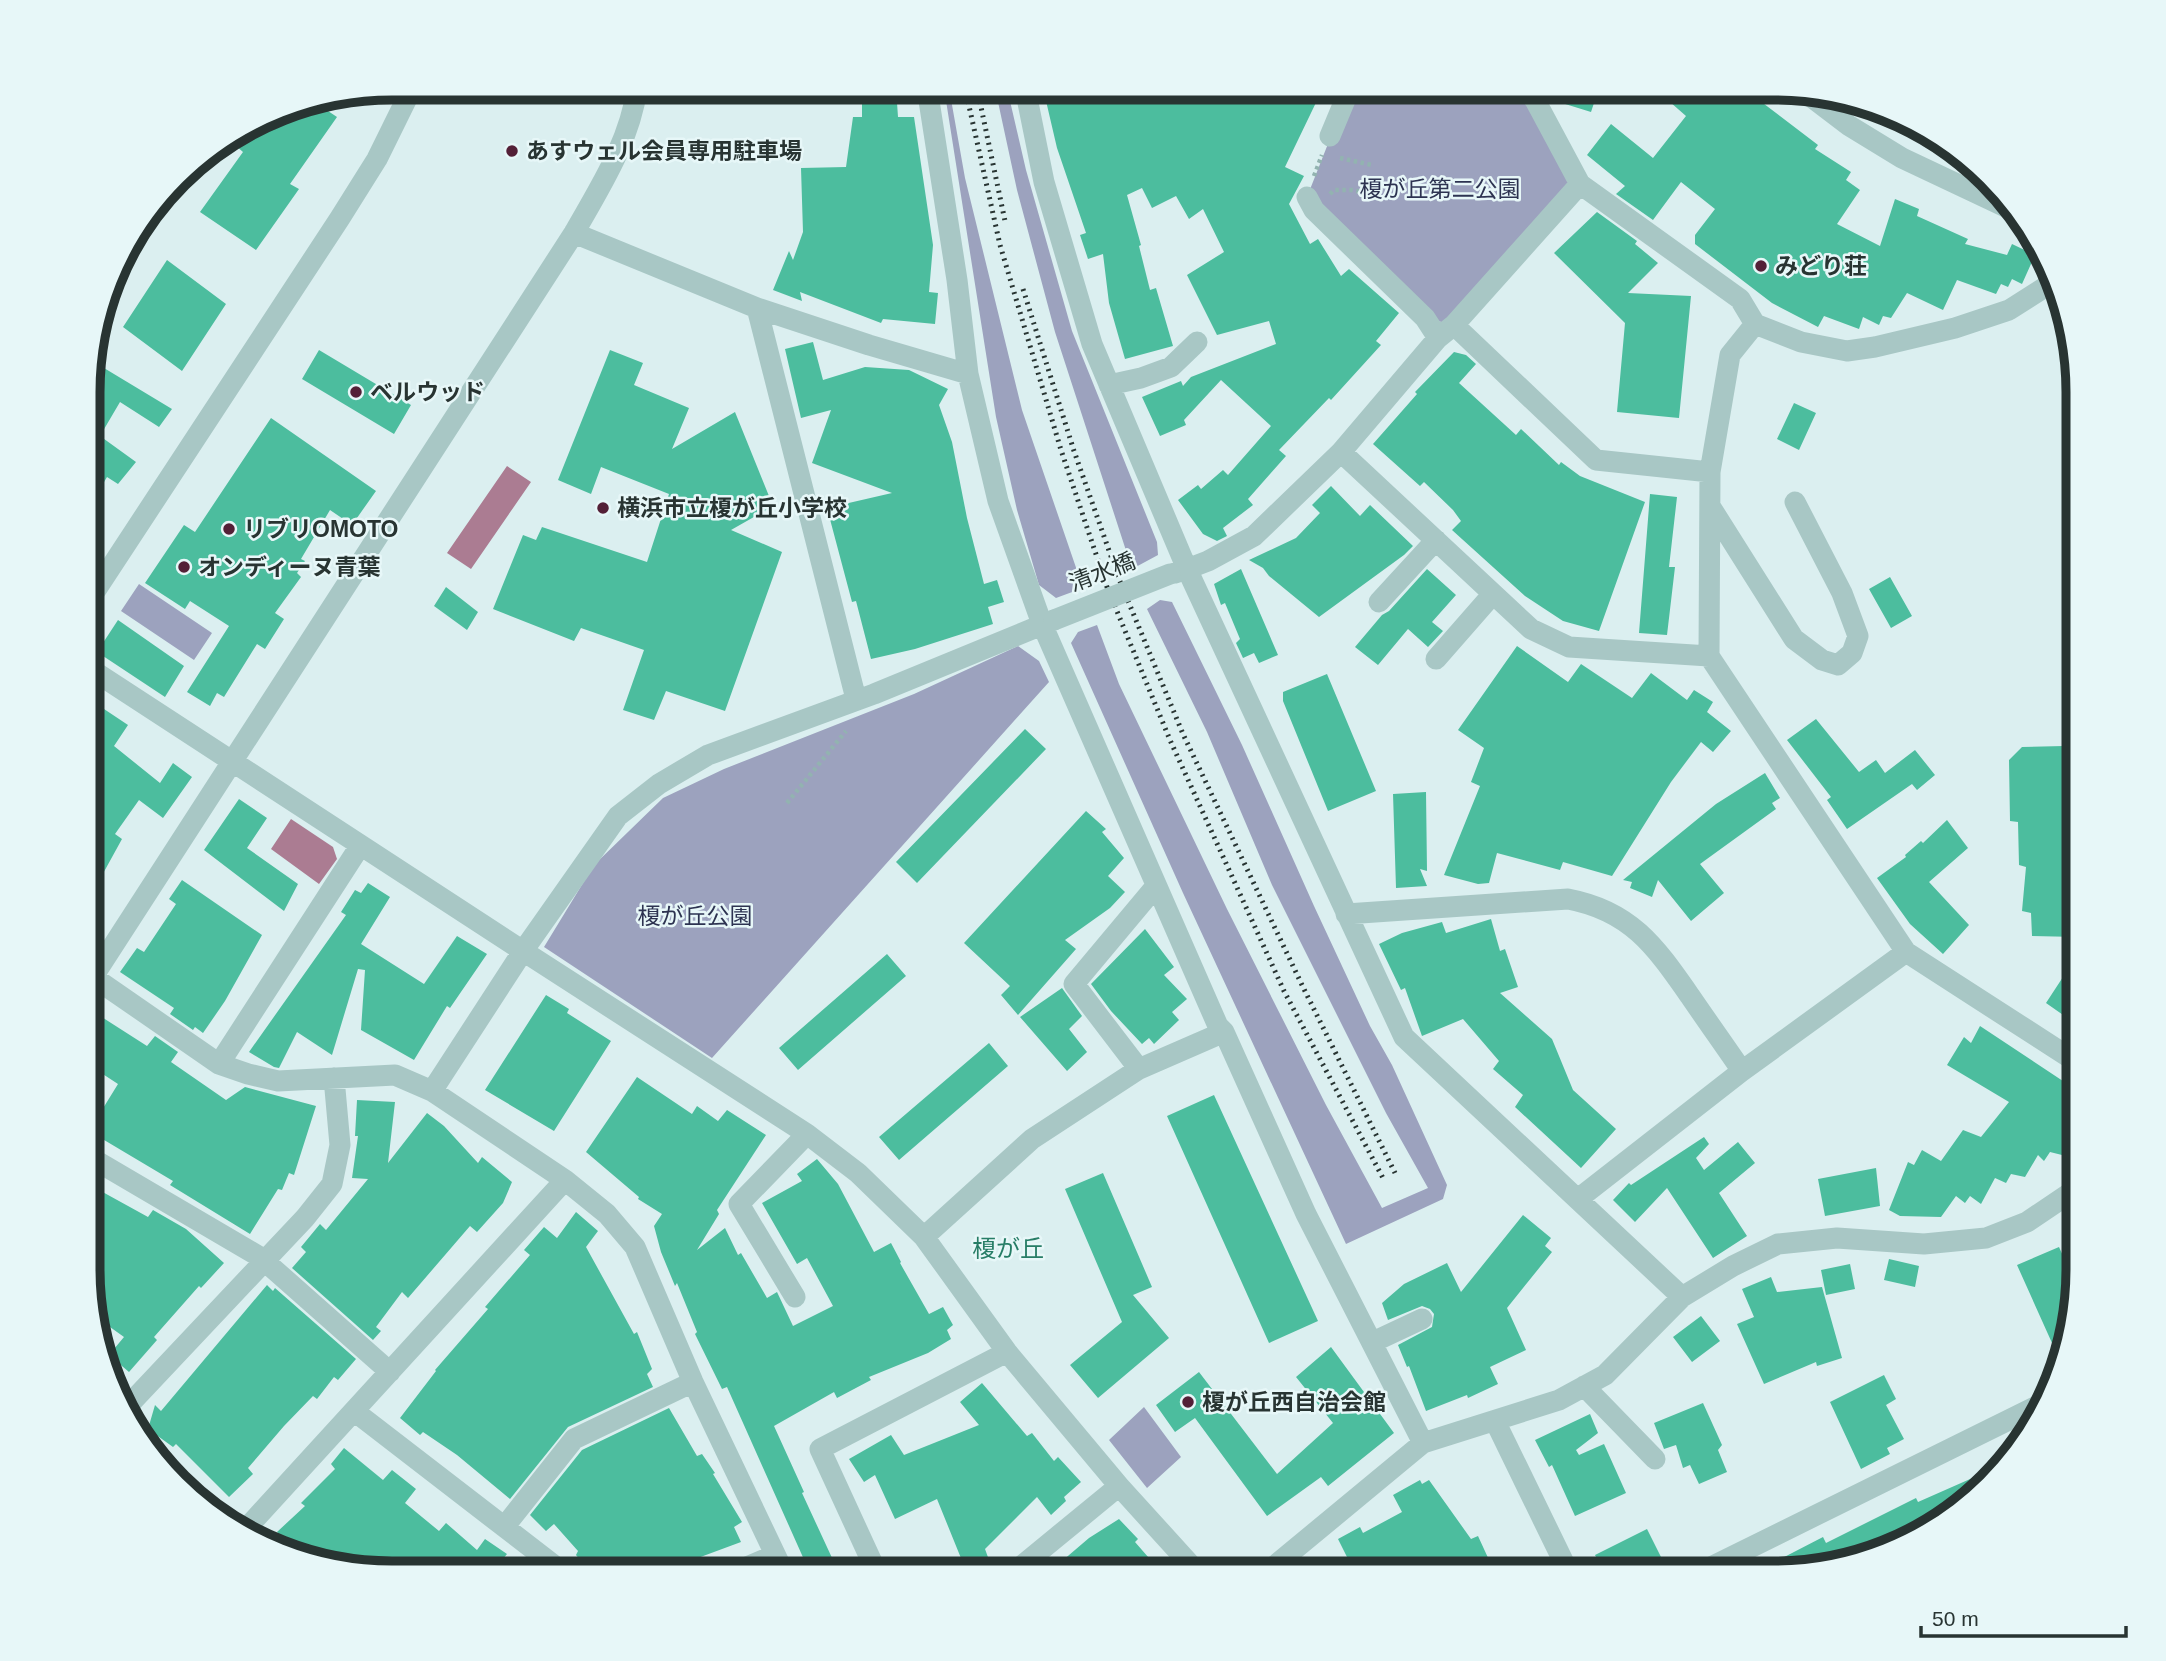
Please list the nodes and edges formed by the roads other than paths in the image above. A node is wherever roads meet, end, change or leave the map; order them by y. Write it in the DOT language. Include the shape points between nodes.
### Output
graph roads {
  1 [pos="406,100"];
  2 [pos="634,100"];
  3 [pos="929,100"];
  4 [pos="1027,100"];
  5 [pos="1345,100"];
  6 [pos="1535,100"];
  7 [pos="1819,103"];
  8 [pos="1326,145"];
  9 [pos="1580,184"];
  10 [pos="1311,203"];
  11 [pos="1997,203"];
  12 [pos="574,233"];
  13 [pos="2047,287"];
  14 [pos="757,308"];
  15 [pos="1755,324"];
  16 [pos="1446,332"];
  17 [pos="1197,342"];
  18 [pos="968,373"];
  19 [pos="1109,385"];
  20 [pos="1341,452"];
  21 [pos="1710,472"];
  22 [pos="1795,502"];
  23 [pos="1709,506"];
  24 [pos="1436,540"];
  25 [pos="1178,572"];
  26 [pos="100,584"];
  27 [pos="1492,594"];
  28 [pos="1379,602"];
  29 [pos="1048,622"];
  30 [pos="1709,656"];
  31 [pos="1436,659"];
  32 [pos="100,675"];
  33 [pos="856,699"];
  34 [pos="232,762"];
  35 [pos="360,846"];
  36 [pos="1156,886"];
  37 [pos="1346,914"];
  38 [pos="523,951"];
  39 [pos="1906,952"];
  40 [pos="100,966"];
  41 [pos="100,986"];
  42 [pos="1224,1032"];
  43 [pos="2066,1055"];
  44 [pos="219,1064"];
  45 [pos="1139,1069"];
  46 [pos="1742,1071"];
  47 [pos="334,1078"];
  48 [pos="432,1091"];
  49 [pos="807,1135"];
  50 [pos="100,1162"];
  51 [pos="565,1180"];
  52 [pos="2066,1196"];
  53 [pos="1578,1199"];
  54 [pos="925,1237"];
  55 [pos="265,1262"];
  56 [pos="795,1297"];
  57 [pos="1682,1297"];
  58 [pos="1422,1319"];
  59 [pos="1373,1342"];
  60 [pos="1007,1352"];
  61 [pos="390,1372"];
  62 [pos="693,1381"];
  63 [pos="1584,1386"];
  64 [pos="132,1402"];
  65 [pos="2030,1409"];
  66 [pos="354,1411"];
  67 [pos="1494,1420"];
  68 [pos="1423,1443"];
  69 [pos="1655,1459"];
  70 [pos="1119,1486"];
  71 [pos="250,1524"];
  72 [pos="505,1526"];
  73 [pos="549,1561"];
  74 [pos="778,1561"];
  75 [pos="871,1561"];
  76 [pos="1028,1561"];
  77 [pos="1187,1561"];
  78 [pos="1280,1561"];
  79 [pos="1563,1561"];
  80 [pos="1723,1561"];
  1 -- 26 [label="street" via="377,159"];
  2 -- 12 [label="street" via="617,156"];
  3 -- 18 [label="street"];
  4 -- 19 [label="street" via="1044,182 1092,344"];
  5 -- 8 [label="street"];
  6 -- 9 [label="street"];
  7 -- 11 [label="street" via="1902,158"];
  9 -- 15 [label="street" via="1740,299"];
  9 -- 16 [label="street, 清水橋"];
  10 -- 16 [label="street" via="1425,318"];
  12 -- 14 [label="street"];
  12 -- 34 [label="street"];
  13 -- 15 [label="street" via="2009,310 1955,328 1847,351 1801,342"];
  14 -- 18 [label="street"];
  14 -- 33 [label="street"];
  15 -- 21 [label="street" via="1730,355"];
  16 -- 20 [label="street, 清水橋"];
  16 -- 21 [label="street" via="1596,460"];
  17 -- 19 [label="street" via="1171,367"];
  18 -- 29 [label="street" via="998,501"];
  19 -- 25 [label="street"];
  20 -- 24 [label="street"];
  20 -- 25 [label="street, 清水橋" via="1254,536"];
  21 -- 23 [label="street"];
  22 -- 23 [label="street" via="1842,593 1858,636 1852,653 1838,665 1822,660 1794,639"];
  23 -- 30 [label="street"];
  24 -- 27 [label="street"];
  24 -- 28 [label="street"];
  25 -- 29 [label="street, 清水橋, bridge"];
  25 -- 37 [label="street"];
  27 -- 30 [label="street" via="1531,629 1569,647"];
  27 -- 31 [label="street"];
  29 -- 33 [label="street, 清水橋"];
  29 -- 36 [label="street"];
  30 -- 39 [label="street"];
  32 -- 34 [label="street"];
  33 -- 38 [label="street, 清水橋" via="708,755 659,784 618,816"];
  34 -- 35 [label="street"];
  34 -- 40 [label="street"];
  35 -- 38 [label="street"];
  35 -- 44 [label="street"];
  36 -- 42 [label="street"];
  36 -- 45 [label="street" via="1074,984"];
  37 -- 46 [label="street" via="1568,899 1592,904 1624,920 1656,948"];
  37 -- 53 [label="street" via="1404,1037"];
  38 -- 48 [label="street, 清水橋"];
  38 -- 49 [label="street"];
  39 -- 43 [label="street"];
  39 -- 46 [label="street"];
  41 -- 44 [label="street"];
  42 -- 45 [label="street"];
  42 -- 59 [label="street" via="1306,1214"];
  44 -- 47 [label="street" via="278,1082"];
  45 -- 54 [label="street" via="1032,1139"];
  46 -- 53 [label="street"];
  47 -- 48 [label="street" via="395,1075"];
  47 -- 55 [label="street" via="340,1145 332,1184"];
  48 -- 51 [label="street"];
  49 -- 54 [label="street" via="858,1174"];
  49 -- 56 [label="street" via="739,1204"];
  50 -- 55 [label="street"];
  51 -- 61 [label="street"];
  51 -- 62 [label="street" via="607,1214 635,1247"];
  52 -- 57 [label="street" via="2027,1222 1986,1238 1924,1244 1837,1238 1778,1244"];
  53 -- 57 [label="street"];
  54 -- 60 [label="street"];
  55 -- 61 [label="street"];
  55 -- 64 [label="street"];
  57 -- 63 [label="street" via="1605,1375"];
  58 -- 59 [label="street"];
  59 -- 68 [label="street"];
  60 -- 70 [label="street"];
  60 -- 75 [label="street" via="820,1449"];
  61 -- 66 [label="street"];
  62 -- 72 [label="street" via="574,1438"];
  62 -- 74 [label="street"];
  63 -- 67 [label="street" via="1559,1400"];
  63 -- 69 [label="street"];
  65 -- 80 [label="street"];
  66 -- 71 [label="street"];
  66 -- 72 [label="street"];
  67 -- 68 [label="street"];
  67 -- 79 [label="street"];
  68 -- 78 [label="street"];
  70 -- 76 [label="street"];
  70 -- 77 [label="street"];
  72 -- 73 [label="street"];
}
